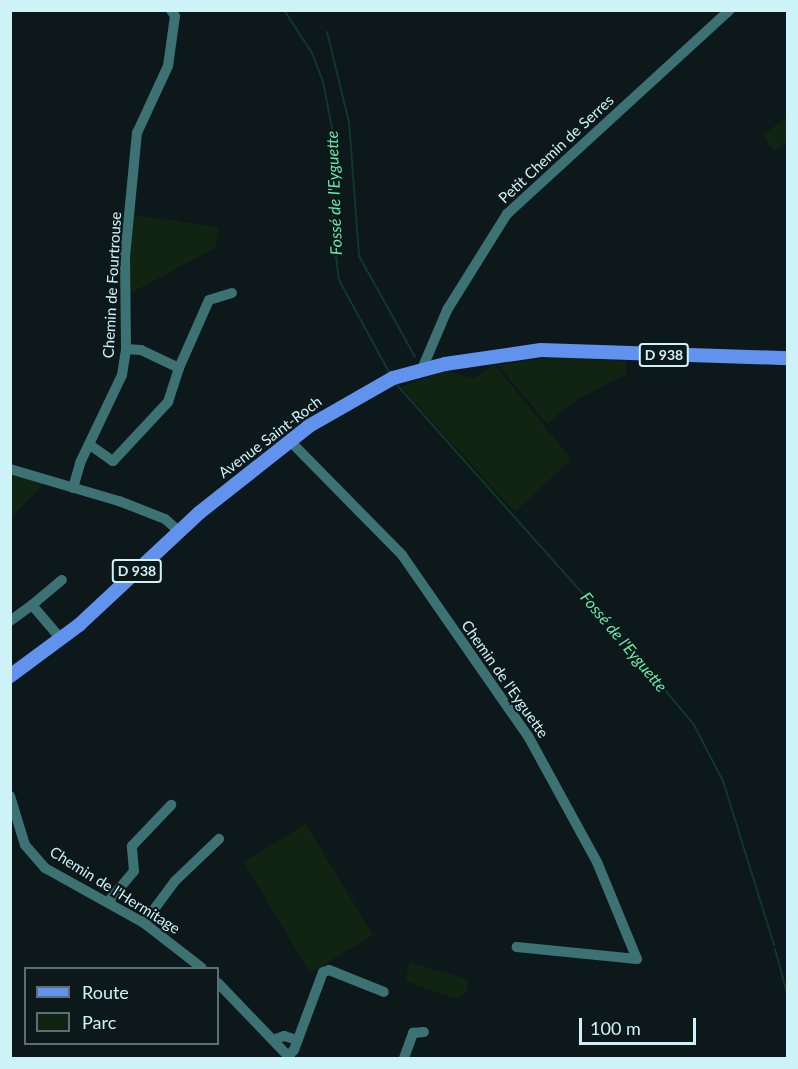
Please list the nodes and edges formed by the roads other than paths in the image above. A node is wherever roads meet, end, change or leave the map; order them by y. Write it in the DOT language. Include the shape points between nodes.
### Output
graph roads {
  1 [pos="171,10"];
  2 [pos="730,10"];
  3 [pos="232,293"];
  4 [pos="126,349"];
  5 [pos="788,358"];
  6 [pos="179,368"];
  7 [pos="422,369"];
  8 [pos="290,441"];
  9 [pos="90,445"];
  10 [pos="10,469"];
  11 [pos="73,488"];
  12 [pos="178,531"];
  13 [pos="62,579"];
  14 [pos="32,605"];
  15 [pos="10,621"];
  16 [pos="61,639"];
  17 [pos="10,676"];
  18 [pos="10,796"];
  19 [pos="171,805"];
  20 [pos="219,839"];
  21 [pos="108,902"];
  22 [pos="144,923"];
  23 [pos="517,947"];
  24 [pos="199,967"];
  25 [pos="219,984"];
  26 [pos="384,992"];
  27 [pos="424,1032"];
  28 [pos="273,1040"];
  29 [pos="297,1040"];
  30 [pos="289,1057"];
  31 [pos="404,1059"];
  1 -- 4 [label="street, Chemin de Fourtrouse" via="175,24 168,66 136,133 125,257"];
  2 -- 7 [label="street, Petit Chemin de Serres" via="507,214 447,309"];
  3 -- 6 [label="street" via="209,300"];
  4 -- 6 [label="street" via="141,350"];
  4 -- 9 [label="street, Chemin de Fourtrouse" via="119,385"];
  5 -- 7 [label="main road, Avenue Saint-Roch / D 938" via="541,350"];
  6 -- 9 [label="street" via="168,402 113,460"];
  7 -- 8 [label="main road, Avenue Saint-Roch / D 938" via="393,378 348,401"];
  8 -- 12 [label="main road, Avenue Saint-Roch / D 938"];
  8 -- 23 [label="street, Chemin de l'Eyguette" via="402,555 528,736 597,862 637,958"];
  9 -- 11 [label="street, Chemin de Fourtrouse"];
  10 -- 11 [label="street"];
  11 -- 12 [label="street" via="161,517"];
  12 -- 16 [label="main road, Avenue Saint-Roch / D 938"];
  13 -- 14 [label="street"];
  14 -- 15 [label="street"];
  14 -- 16 [label="street"];
  16 -- 17 [label="main road, Avenue Saint-Roch / D 938"];
  18 -- 21 [label="street, Chemin de l'Hermitage" via="24,845 34,857 45,868"];
  19 -- 21 [label="street" via="132,846 131,878"];
  20 -- 22 [label="street" via="175,881"];
  21 -- 22 [label="street, Chemin de l'Hermitage"];
  22 -- 24 [label="street, Chemin de l'Hermitage"];
  25 -- 28 [label="street"];
  26 -- 29 [label="street" via="326,970"];
  27 -- 31 [label="street" via="413,1033"];
  28 -- 29 [label="street" via="284,1036"];
  28 -- 30 [label="street"];
  29 -- 30 [label="street"];
}
